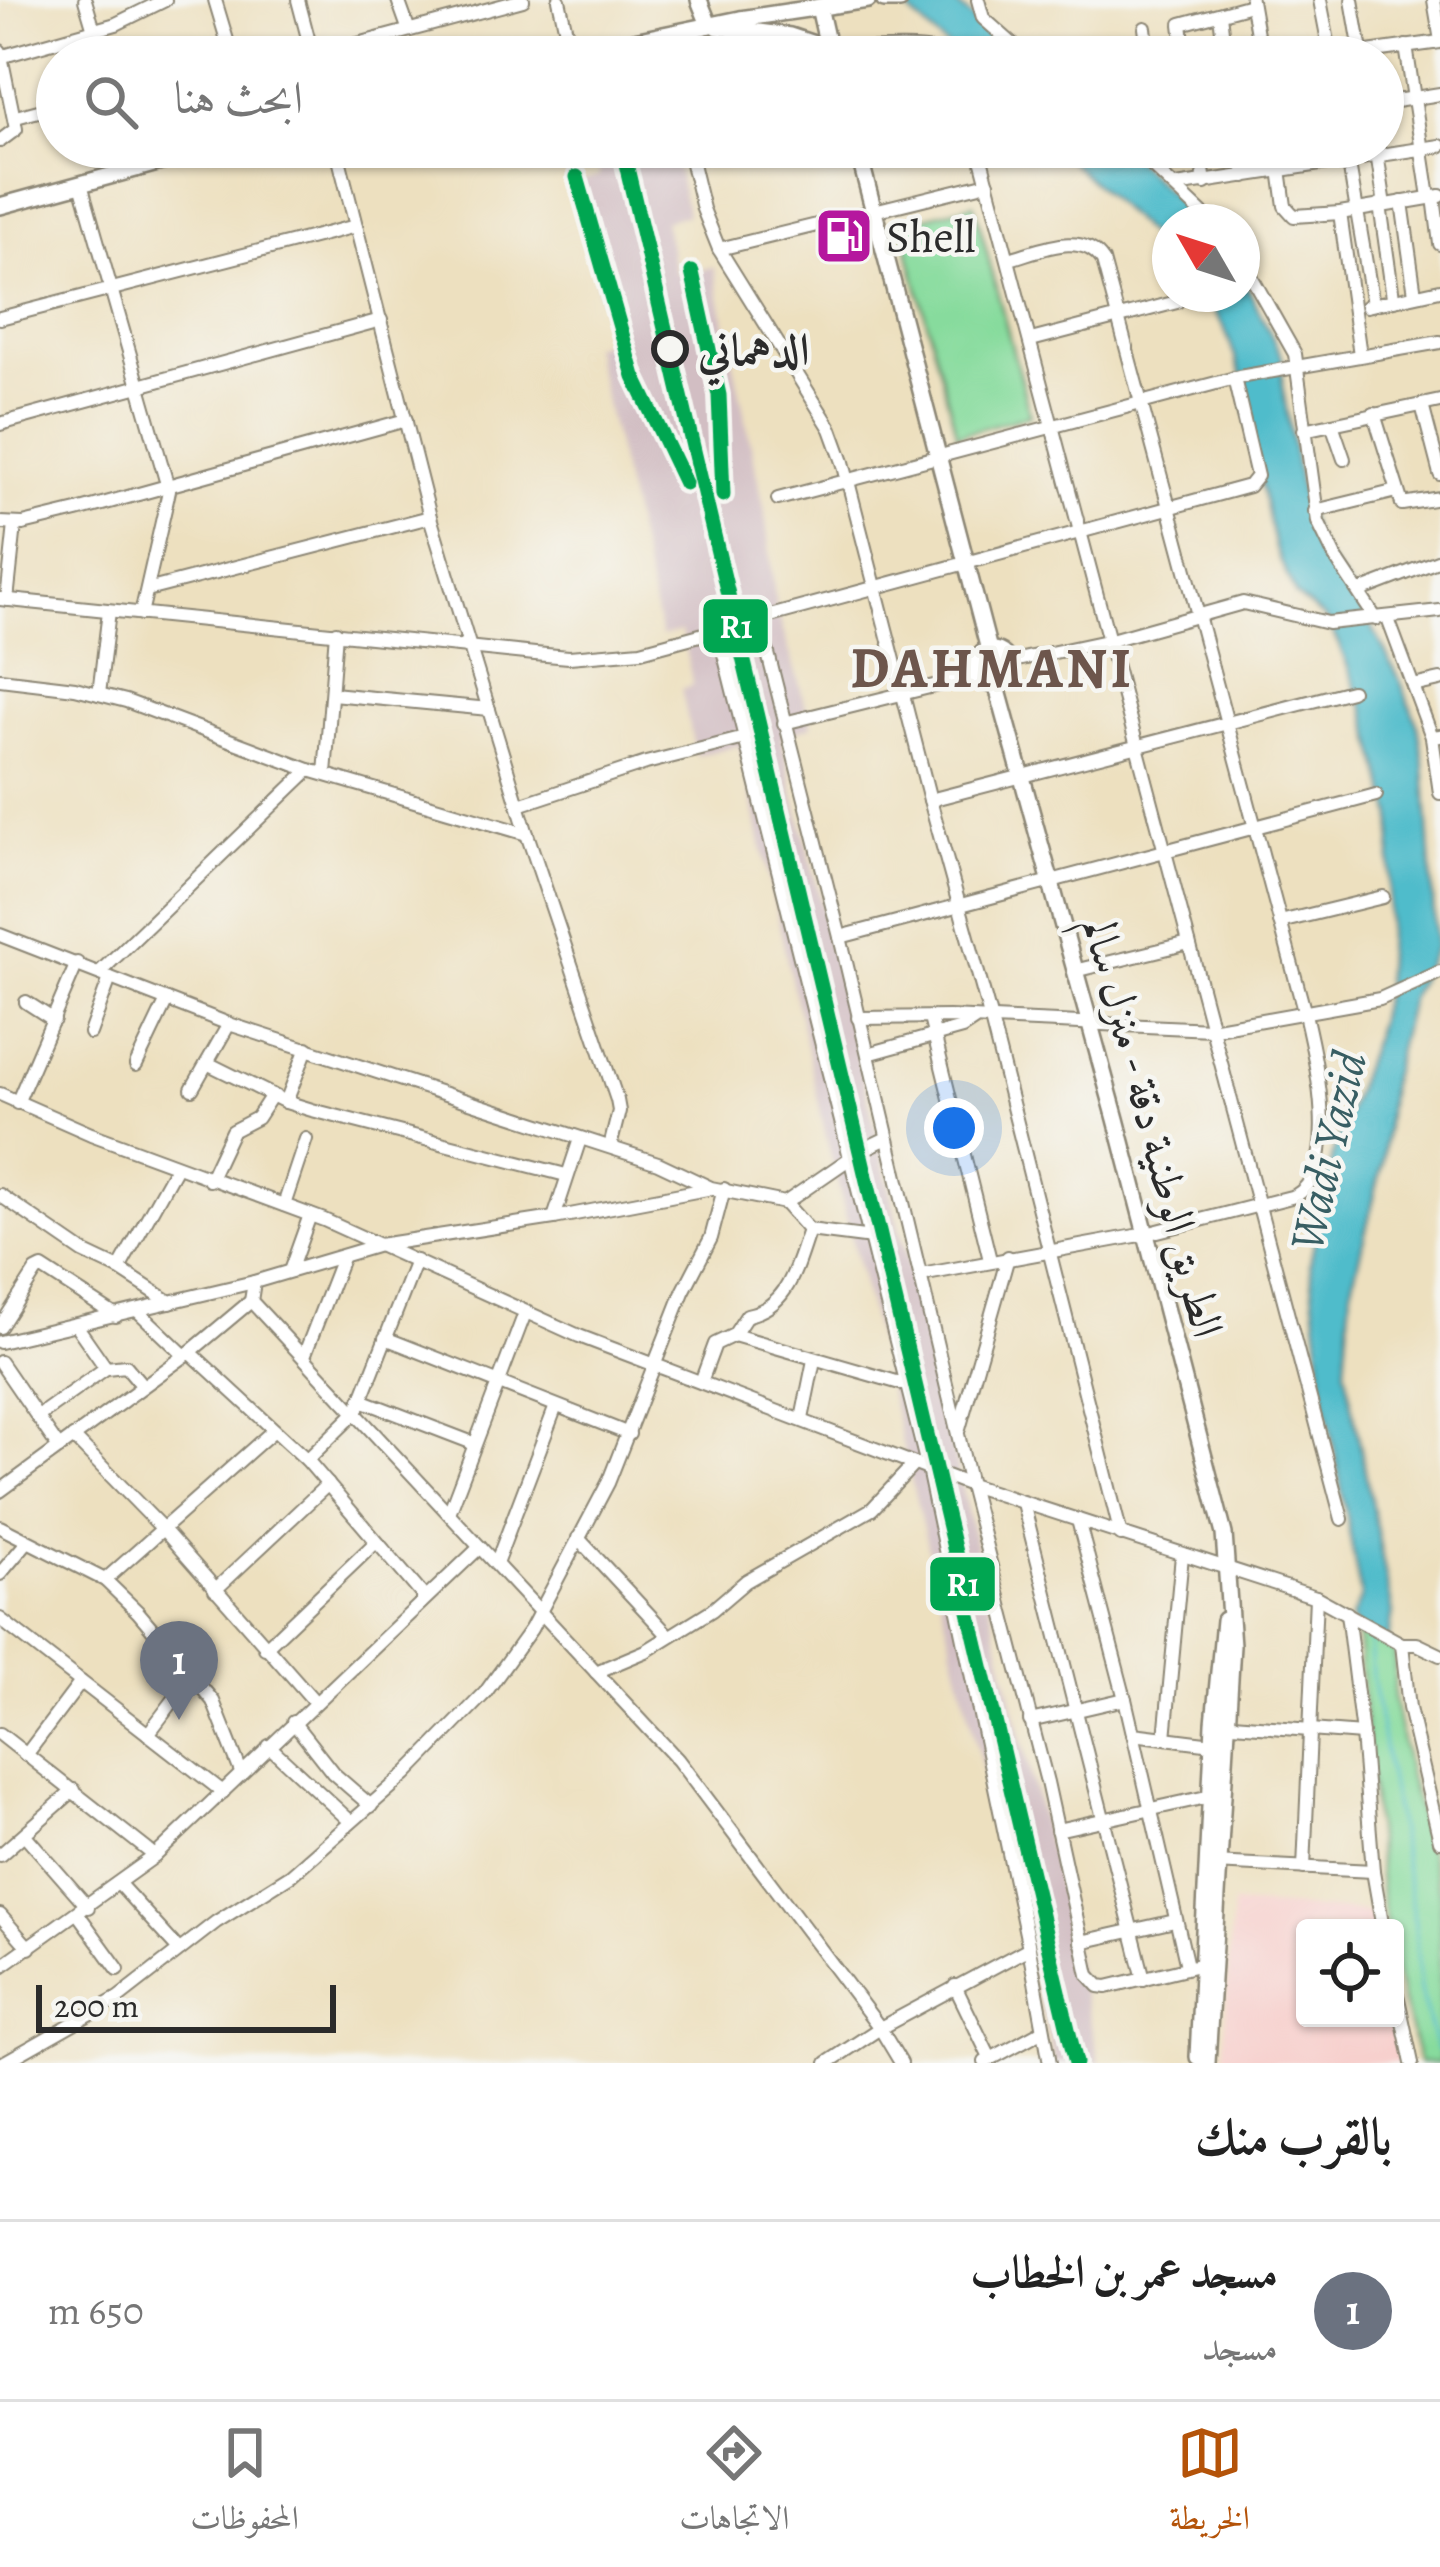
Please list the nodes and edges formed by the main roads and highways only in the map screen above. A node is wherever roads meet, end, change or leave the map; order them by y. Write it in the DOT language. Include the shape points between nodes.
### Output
graph roads {
  1 [pos="699,0"];
  2 [pos="868,0"];
  3 [pos="819,7"];
  4 [pos="709,25"];
  5 [pos="655,36"];
  6 [pos="790,36"];
  7 [pos="826,36"];
  8 [pos="145,168"];
  9 [pos="862,168"];
  10 [pos="0,206"];
  11 [pos="989,650"];
  12 [pos="996,683"];
  13 [pos="1221,1723"];
  14 [pos="1214,1863"];
  15 [pos="1201,1964"];
  16 [pos="1197,2063"];
  17 [pos="1208,2063"];
  1 -- 4 [label="main road"];
  2 -- 3 [label="main road"];
  3 -- 4 [label="main road"];
  3 -- 7 [label="main road"];
  4 -- 5 [label="main road"];
  4 -- 6 [label="main road"];
  8 -- 10 [label="main road"];
  9 -- 11 [label="main road"];
  11 -- 12 [label="main road" via="1008,662"];
  11 -- 12 [label="main road" via="977,660 978,675"];
  12 -- 13 [label="main road, الطريق الوطنية دقة - منزل سالم" via="1218,1505 1232,1645"];
  13 -- 14 [label="main road, الطريق الوطنية دقة - منزل سالم"];
  13 -- 14 [label="main road, الطريق الوطنية دقة - منزل سالم" via="1213,1744"];
  14 -- 15 [label="main road, الطريق الوطنية دقة - منزل سالم"];
  15 -- 16 [label="main road, الطريق الوطنية دقة - منزل سالم"];
  15 -- 17 [label="main road, الطريق الوطنية دقة - منزل سالم"];
}
